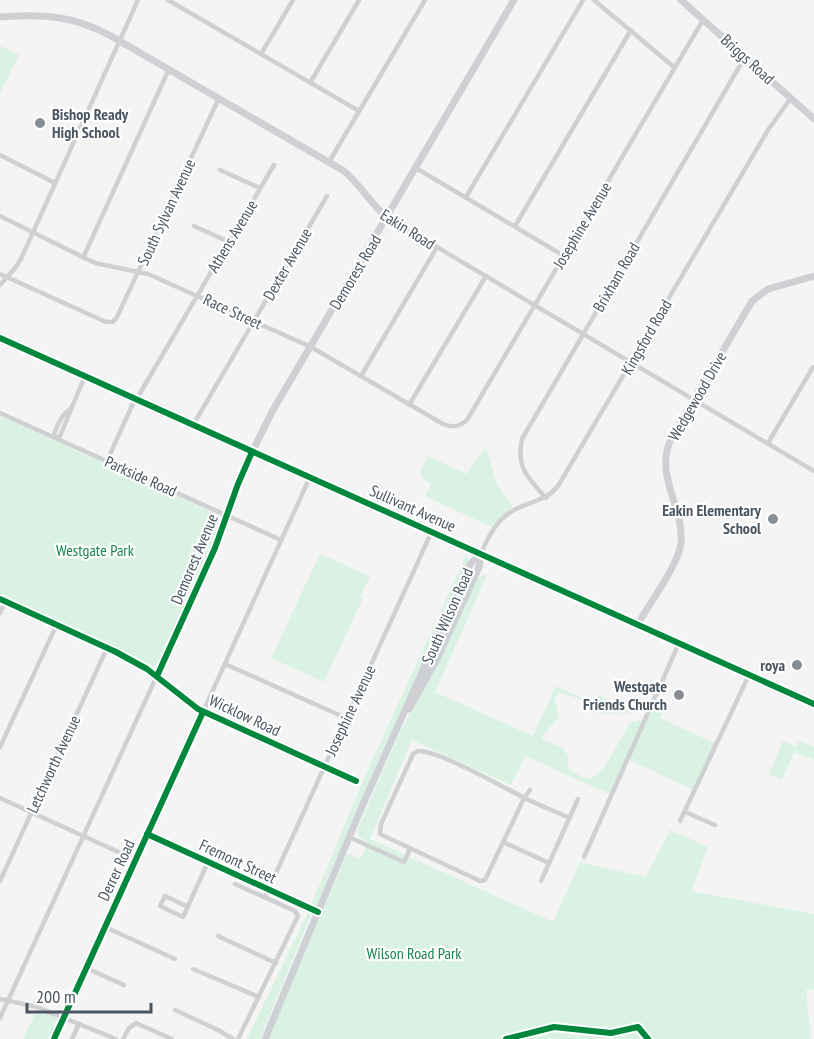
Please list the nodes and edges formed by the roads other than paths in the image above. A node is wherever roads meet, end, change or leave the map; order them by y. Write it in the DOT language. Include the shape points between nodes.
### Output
graph roads {
  1 [pos="138,0"];
  2 [pos="168,0"];
  3 [pos="293,0"];
  4 [pos="359,0"];
  5 [pos="425,0"];
  6 [pos="514,0"];
  7 [pos="583,0"];
  8 [pos="594,0"];
  9 [pos="681,0"];
  10 [pos="0,17"];
  11 [pos="703,20"];
  12 [pos="631,30"];
  13 [pos="120,40"];
  14 [pos="261,54"];
  15 [pos="745,57"];
  16 [pos="675,68"];
  17 [pos="169,69"];
  18 [pos="310,83"];
  19 [pos="219,98"];
  20 [pos="791,98"];
  21 [pos="359,111"];
  22 [pos="814,119"];
  23 [pos="0,155"];
  24 [pos="329,162"];
  25 [pos="274,165"];
  26 [pos="416,168"];
  27 [pos="220,170"];
  28 [pos="55,183"];
  29 [pos="260,188"];
  30 [pos="327,196"];
  31 [pos="466,197"];
  32 [pos="0,216"];
  33 [pos="388,218"];
  34 [pos="194,226"];
  35 [pos="515,226"];
  36 [pos="33,232"];
  37 [pos="229,242"];
  38 [pos="437,247"];
  39 [pos="564,255"];
  40 [pos="83,258"];
  41 [pos="139,271"];
  42 [pos="0,274"];
  43 [pos="486,276"];
  44 [pos="814,276"];
  45 [pos="7,277"];
  46 [pos="0,285"];
  47 [pos="198,295"];
  48 [pos="535,304"];
  49 [pos="254,320"];
  50 [pos="583,333"];
  51 [pos="0,338"];
  52 [pos="311,347"];
  53 [pos="631,362"];
  54 [pos="813,368"];
  55 [pos="85,376"];
  56 [pos="360,376"];
  57 [pos="136,399"];
  58 [pos="694,399"];
  59 [pos="409,405"];
  60 [pos="0,413"];
  61 [pos="193,425"];
  62 [pos="458,426"];
  63 [pos="55,438"];
  64 [pos="768,443"];
  65 [pos="252,452"];
  66 [pos="107,461"];
  67 [pos="814,471"];
  68 [pos="310,477"];
  69 [pos="546,498"];
  70 [pos="227,516"];
  71 [pos="432,531"];
  72 [pos="281,540"];
  73 [pos="481,554"];
  74 [pos="3,600"];
  75 [pos="0,613"];
  76 [pos="638,624"];
  77 [pos="56,626"];
  78 [pos="680,643"];
  79 [pos="107,648"];
  80 [pos="225,664"];
  81 [pos="749,675"];
  82 [pos="157,676"];
  83 [pos="814,704"];
  84 [pos="203,712"];
  85 [pos="346,718"];
  86 [pos="0,747"];
  87 [pos="324,766"];
  88 [pos="356,780"];
  89 [pos="530,790"];
  90 [pos="0,798"];
  91 [pos="524,798"];
  92 [pos="578,799"];
  93 [pos="31,812"];
  94 [pos="684,812"];
  95 [pos="570,818"];
  96 [pos="680,821"];
  97 [pos="715,825"];
  98 [pos="147,834"];
  99 [pos="83,836"];
  100 [pos="349,837"];
  101 [pos="503,842"];
  102 [pos="410,849"];
  103 [pos="584,857"];
  104 [pos="136,860"];
  105 [pos="208,862"];
  106 [pos="549,863"];
  107 [pos="0,881"];
  108 [pos="542,881"];
  109 [pos="235,884"];
  110 [pos="268,889"];
  111 [pos="265,897"];
  112 [pos="188,907"];
  113 [pos="318,912"];
  114 [pos="105,927"];
  115 [pos="218,936"];
  116 [pos="175,959"];
  117 [pos="276,963"];
  118 [pos="86,968"];
  119 [pos="193,969"];
  120 [pos="123,985"];
  121 [pos="259,997"];
  122 [pos="0,999"];
  123 [pos="8,1001"];
  124 [pos="175,1010"];
  125 [pos="0,1018"];
  126 [pos="64,1018"];
  127 [pos="79,1024"];
  128 [pos="106,1037"];
  129 [pos="54,1039"];
  130 [pos="72,1039"];
  131 [pos="116,1039"];
  132 [pos="123,1039"];
  133 [pos="172,1039"];
  134 [pos="232,1039"];
  135 [pos="238,1039"];
  136 [pos="265,1039"];
  1 -- 13 [label="street"];
  2 -- 14 [label="street"];
  3 -- 14 [label="street"];
  4 -- 18 [label="street"];
  5 -- 21 [label="street"];
  6 -- 26 [label="street, Demorest Road"];
  7 -- 31 [label="street"];
  8 -- 12 [label="street"];
  9 -- 11 [label="street, Briggs Road"];
  10 -- 13 [label="street, Eakin Road" via="33,14 65,18"];
  11 -- 15 [label="street, Briggs Road"];
  11 -- 16 [label="street, Josephine Avenue"];
  12 -- 16 [label="street"];
  12 -- 35 [label="street"];
  13 -- 17 [label="street, Eakin Road"];
  13 -- 28 [label="street"];
  14 -- 18 [label="street"];
  15 -- 20 [label="street, Briggs Road"];
  15 -- 50 [label="street, Brixham Road"];
  16 -- 39 [label="street, Josephine Avenue"];
  17 -- 19 [label="street, Eakin Road"];
  17 -- 40 [label="street"];
  18 -- 21 [label="street"];
  19 -- 24 [label="street, Eakin Road"];
  19 -- 41 [label="street, South Sylvan Avenue"];
  20 -- 22 [label="street, Briggs Road"];
  20 -- 53 [label="street, Kingsford Road" via="768,130"];
  21 -- 24 [label="street"];
  23 -- 28 [label="street"];
  24 -- 33 [label="street, Eakin Road" via="351,177 373,206"];
  25 -- 29 [label="street, Athens Avenue"];
  26 -- 31 [label="street"];
  26 -- 33 [label="street, Demorest Road"];
  27 -- 29 [label="street"];
  28 -- 36 [label="street"];
  29 -- 37 [label="street, Athens Avenue"];
  30 -- 49 [label="street, Dexter Avenue"];
  31 -- 35 [label="street"];
  32 -- 36 [label="street, Race Street"];
  33 -- 38 [label="street, Eakin Road"];
  33 -- 52 [label="street, Demorest Road"];
  34 -- 37 [label="street"];
  35 -- 39 [label="street"];
  36 -- 40 [label="street, Race Street"];
  36 -- 45 [label="street" via="21,259"];
  37 -- 47 [label="street, Athens Avenue"];
  38 -- 43 [label="street, Eakin Road"];
  38 -- 56 [label="street"];
  39 -- 48 [label="street, Josephine Avenue"];
  40 -- 41 [label="street, Race Street"];
  41 -- 45 [label="street, South Sylvan Avenue" via="111,323"];
  41 -- 47 [label="street, Race Street"];
  42 -- 45 [label="street"];
  43 -- 48 [label="street, Eakin Road"];
  43 -- 59 [label="street"];
  44 -- 58 [label="street, Wedgewood Drive" via="773,287 757,296"];
  45 -- 46 [label="street"];
  47 -- 49 [label="street, Race Street"];
  47 -- 57 [label="street, Athens Avenue"];
  48 -- 50 [label="street, Eakin Road"];
  48 -- 62 [label="street, Josephine Avenue" via="467,420"];
  49 -- 52 [label="street, Race Street"];
  49 -- 61 [label="street, Dexter Avenue"];
  50 -- 53 [label="street, Eakin Road"];
  50 -- 69 [label="street, Brixham Road" via="522,439 521,464"];
  51 -- 55 [label="street, Sullivant Avenue"];
  52 -- 56 [label="street, Race Street"];
  52 -- 65 [label="street, Demorest Road"];
  53 -- 58 [label="street, Eakin Road"];
  53 -- 69 [label="street, Kingsford Road" via="563,477"];
  54 -- 64 [label="street"];
  55 -- 57 [label="street, Sullivant Avenue"];
  55 -- 63 [label="street"];
  56 -- 59 [label="street, Race Street"];
  57 -- 61 [label="street, Sullivant Avenue"];
  57 -- 66 [label="street, Athens Avenue"];
  58 -- 64 [label="street, Eakin Road"];
  58 -- 76 [label="street, Wedgewood Drive" via="665,457 680,530 680,550"];
  59 -- 62 [label="street, Race Street" via="442,424"];
  60 -- 63 [label="street, Parkside Road"];
  61 -- 65 [label="street, Sullivant Avenue"];
  63 -- 66 [label="street, Parkside Road"];
  64 -- 67 [label="street, Eakin Road"];
  65 -- 68 [label="street, Sullivant Avenue"];
  65 -- 70 [label="street, Demorest Avenue"];
  66 -- 70 [label="street, Parkside Road"];
  68 -- 71 [label="street, Sullivant Avenue"];
  68 -- 72 [label="street, Derrer Road"];
  69 -- 73 [label="street" via="501,519"];
  70 -- 72 [label="street, Parkside Road"];
  70 -- 82 [label="street, Demorest Avenue"];
  71 -- 73 [label="street, Sullivant Avenue"];
  71 -- 85 [label="street, Josephine Avenue"];
  72 -- 80 [label="street, Derrer Road"];
  73 -- 76 [label="street, Sullivant Avenue"];
  73 -- 100 [label="street, South Wilson Road" via="479,567 437,659 397,728"];
  74 -- 75 [label="street"];
  74 -- 77 [label="street, Wicklow Road"];
  76 -- 78 [label="street, Sullivant Avenue"];
  77 -- 79 [label="street, Wicklow Road"];
  77 -- 86 [label="street"];
  78 -- 81 [label="street, Sullivant Avenue"];
  78 -- 103 [label="street"];
  79 -- 82 [label="street, Wicklow Road"];
  79 -- 93 [label="street, Letchworth Avenue"];
  80 -- 84 [label="street, Derrer Road"];
  80 -- 85 [label="street"];
  81 -- 83 [label="street, Sullivant Avenue"];
  81 -- 94 [label="street"];
  82 -- 84 [label="street, Wicklow Road"];
  82 -- 99 [label="street, Demorest Avenue"];
  84 -- 87 [label="street, Wicklow Road"];
  84 -- 98 [label="street, Derrer Road"];
  85 -- 87 [label="street, Josephine Avenue"];
  87 -- 88 [label="street, Wicklow Road"];
  87 -- 110 [label="street, Josephine Avenue"];
  89 -- 91 [label="street"];
  90 -- 93 [label="street"];
  91 -- 95 [label="street"];
  91 -- 101 [label="street"];
  91 -- 102 [label="street" via="428,752 418,751 413,754 380,834"];
  92 -- 95 [label="street"];
  93 -- 99 [label="street"];
  93 -- 107 [label="street, Letchworth Avenue"];
  94 -- 96 [label="street"];
  94 -- 97 [label="street"];
  95 -- 106 [label="street"];
  98 -- 104 [label="street, Derrer Road"];
  98 -- 105 [label="street, Fremont Street"];
  99 -- 104 [label="street"];
  99 -- 123 [label="street, Demorest Avenue"];
  100 -- 102 [label="street" via="404,862"];
  100 -- 113 [label="street, South Wilson Road"];
  101 -- 102 [label="street" via="489,874 480,881"];
  101 -- 106 [label="street"];
  104 -- 114 [label="street, Derrer Road"];
  105 -- 110 [label="street, Fremont Street"];
  105 -- 112 [label="street"];
  106 -- 108 [label="street"];
  109 -- 111 [label="street"];
  110 -- 111 [label="street, Josephine Avenue"];
  110 -- 113 [label="street, Fremont Street"];
  111 -- 117 [label="street" via="298,916"];
  112 -- 112 [label="street" via="183,917 160,906 165,896"];
  113 -- 136 [label="street, South Wilson Road"];
  114 -- 116 [label="street"];
  114 -- 118 [label="street, Derrer Road"];
  115 -- 117 [label="street"];
  117 -- 121 [label="street"];
  118 -- 120 [label="street"];
  118 -- 126 [label="street, Derrer Road"];
  119 -- 121 [label="street"];
  121 -- 135 [label="street"];
  122 -- 123 [label="street"];
  123 -- 125 [label="street, Demorest Avenue"];
  123 -- 126 [label="street"];
  124 -- 134 [label="street"];
  126 -- 127 [label="street"];
  126 -- 129 [label="street, Derrer Road"];
  127 -- 128 [label="street"];
  127 -- 130 [label="street"];
  128 -- 131 [label="street"];
  132 -- 133 [label="street" via="136,1023"];
}
